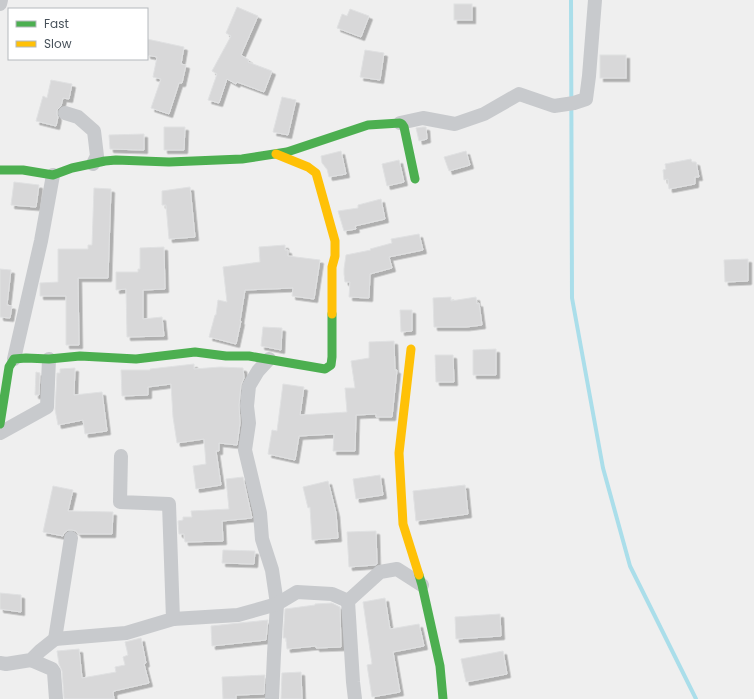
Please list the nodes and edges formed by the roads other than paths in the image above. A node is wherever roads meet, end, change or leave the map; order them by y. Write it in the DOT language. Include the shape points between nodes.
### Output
graph roads {
  1 [pos="2,0"];
  2 [pos="595,0"];
  3 [pos="0,4"];
  4 [pos="65,113"];
  5 [pos="400,123"];
  6 [pos="276,154"];
  7 [pos="93,164"];
  8 [pos="0,170"];
  9 [pos="53,175"];
  10 [pos="414,179"];
  11 [pos="411,349"];
  12 [pos="14,359"];
  13 [pos="49,359"];
  14 [pos="269,359"];
  15 [pos="0,424"];
  16 [pos="0,433"];
  17 [pos="121,456"];
  18 [pos="72,538"];
  19 [pos="422,585"];
  20 [pos="348,601"];
  21 [pos="277,604"];
  22 [pos="173,619"];
  23 [pos="55,639"];
  24 [pos="31,660"];
  25 [pos="0,663"];
  26 [pos="56,699"];
  27 [pos="272,699"];
  28 [pos="355,699"];
  29 [pos="443,699"];
  1 -- 3 [label="street"];
  2 -- 5 [label="street" via="586,99 554,106 519,94 484,114 455,124 423,118"];
  4 -- 7 [label="street" via="78,117 94,131 97,156"];
  5 -- 6 [label="street" via="368,125"];
  5 -- 10 [label="street" via="404,127"];
  6 -- 7 [label="street" via="242,159 169,162 116,160"];
  6 -- 14 [label="street" via="308,167 316,173 320,184 335,241 332,267 332,357 331,365 325,368"];
  7 -- 9 [label="street"];
  8 -- 9 [label="street" via="23,170"];
  9 -- 12 [label="street"];
  11 -- 19 [label="street" via="399,453 403,524"];
  12 -- 13 [label="street"];
  12 -- 15 [label="street" via="10,367"];
  13 -- 14 [label="street" via="80,356 136,359 194,352"];
  13 -- 16 [label="street" via="47,407"];
  14 -- 21 [label="street" via="249,386 249,423 245,450 260,513 262,539 272,570"];
  17 -- 22 [label="street" via="120,502 169,504"];
  18 -- 23 [label="street"];
  19 -- 20 [label="street" via="397,569 380,572"];
  19 -- 29 [label="street" via="440,666"];
  20 -- 21 [label="street" via="332,594 297,592"];
  20 -- 28 [label="street"];
  21 -- 22 [label="street" via="238,615"];
  21 -- 27 [label="street"];
  22 -- 23 [label="street" via="126,633"];
  23 -- 24 [label="street"];
  24 -- 25 [label="street"];
  24 -- 26 [label="street" via="54,672"];
}
